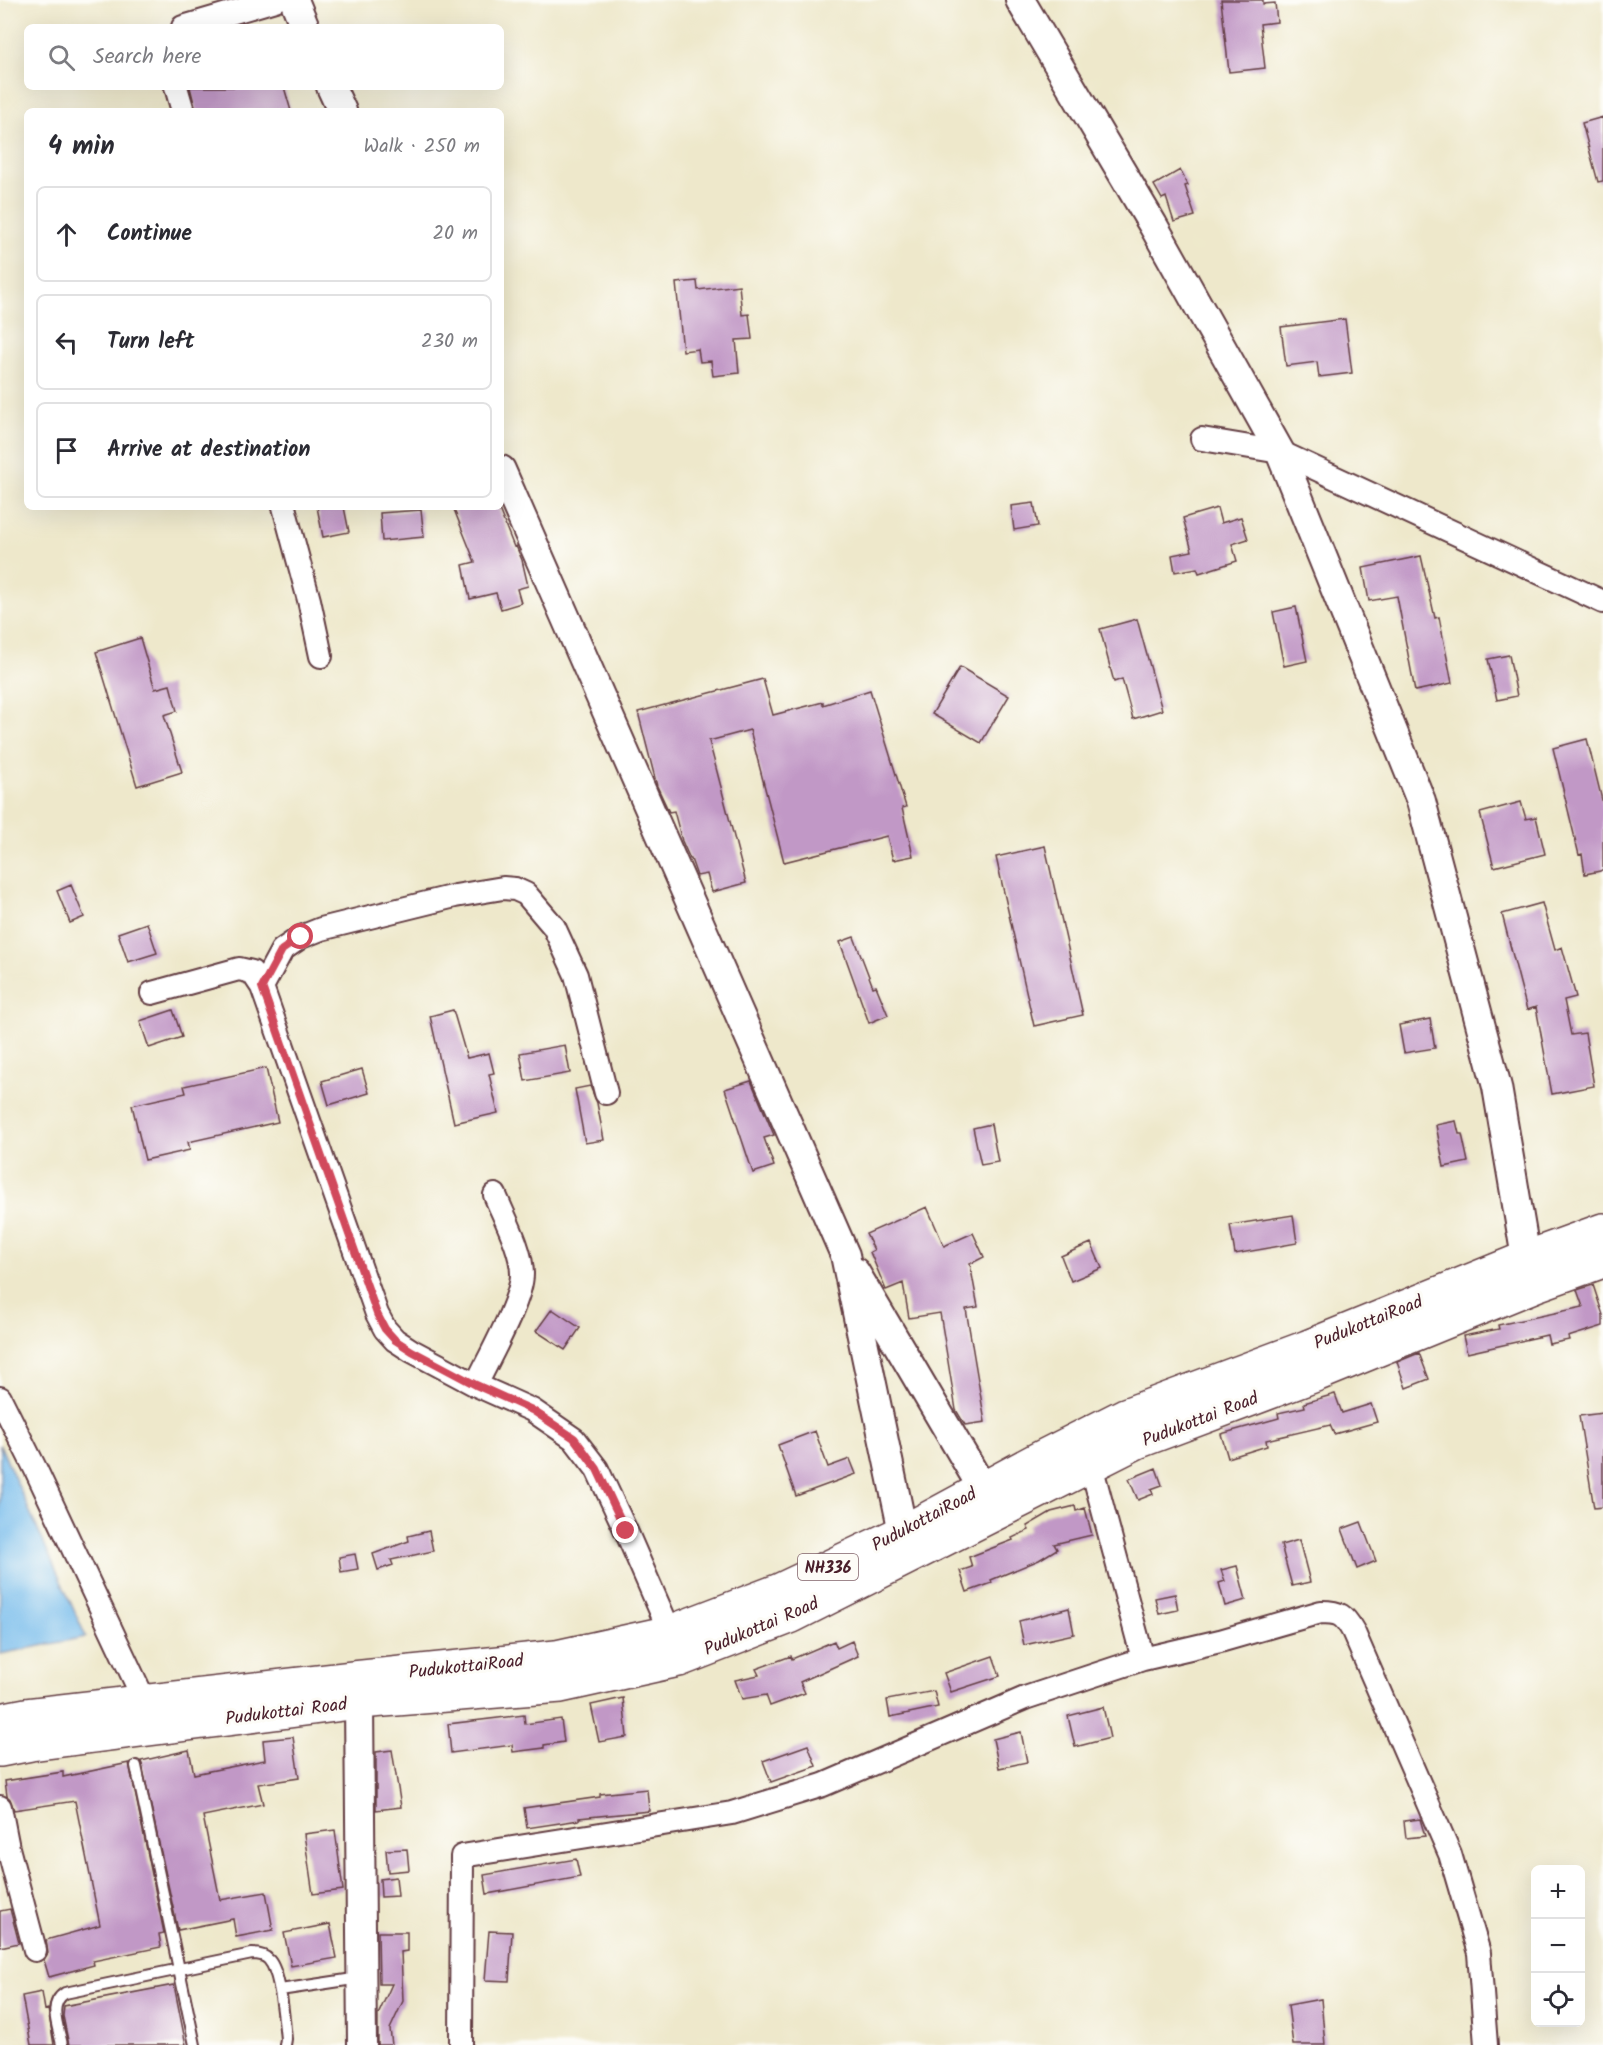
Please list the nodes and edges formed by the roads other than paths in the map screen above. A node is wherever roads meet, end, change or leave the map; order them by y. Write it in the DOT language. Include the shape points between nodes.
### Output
graph roads {
  1 [pos="276,0"];
  2 [pos="294,0"];
  3 [pos="1020,0"];
  4 [pos="193,24"];
  5 [pos="304,24"];
  6 [pos="177,90"];
  7 [pos="332,90"];
  8 [pos="182,108"];
  9 [pos="341,108"];
  10 [pos="1202,439"];
  11 [pos="1280,452"];
  12 [pos="504,477"];
  13 [pos="285,510"];
  14 [pos="1603,602"];
  15 [pos="321,656"];
  16 [pos="262,987"];
  17 [pos="152,993"];
  18 [pos="606,1093"];
  19 [pos="495,1195"];
  20 [pos="1603,1230"];
  21 [pos="844,1255"];
  22 [pos="1603,1261"];
  23 [pos="1531,1271"];
  24 [pos="476,1385"];
  25 [pos="0,1398"];
  26 [pos="1091,1465"];
  27 [pos="983,1488"];
  28 [pos="903,1532"];
  29 [pos="670,1632"];
  30 [pos="1143,1659"];
  31 [pos="356,1690"];
  32 [pos="131,1712"];
  33 [pos="0,1720"];
  34 [pos="0,1750"];
  35 [pos="136,1766"];
  36 [pos="0,1807"];
  37 [pos="35,1950"];
  38 [pos="180,1968"];
  39 [pos="362,1978"];
  40 [pos="280,1990"];
  41 [pos="62,2045"];
  42 [pos="195,2045"];
  43 [pos="285,2045"];
  44 [pos="362,2045"];
  45 [pos="462,2045"];
  46 [pos="1486,2045"];
  1 -- 4 [label="street"];
  2 -- 5 [label="street"];
  3 -- 11 [label="street" via="1153,225"];
  6 -- 8 [label="street"];
  7 -- 9 [label="street"];
  10 -- 11 [label="street"];
  11 -- 14 [label="street"];
  11 -- 23 [label="street" via="1421,801 1497,1087"];
  12 -- 21 [label="street"];
  13 -- 15 [label="street"];
  16 -- 17 [label="street" via="252,972 239,969"];
  16 -- 18 [label="street" via="282,950 321,929 455,896 514,889 526,894 554,927 576,975"];
  16 -- 24 [label="street" via="385,1329 412,1351"];
  19 -- 24 [label="street" via="522,1273 519,1293"];
  20 -- 23 [label="highway, PudukottaiRoad / NH336"];
  21 -- 27 [label="street"];
  21 -- 28 [label="street"];
  22 -- 23 [label="highway, Pudukottai Road / NH336"];
  23 -- 26 [label="highway, Pudukottai Road / NH336" via="1318,1374 1137,1442"];
  23 -- 27 [label="highway, PudukottaiRoad / NH336" via="1307,1347 1125,1415"];
  24 -- 29 [label="street" via="532,1410 574,1438 597,1469"];
  25 -- 32 [label="street" via="36,1470"];
  26 -- 30 [label="street"];
  26 -- 31 [label="highway, Pudukottai Road / NH336" via="792,1616 679,1660 561,1686"];
  27 -- 28 [label="highway, PudukottaiRoad / NH336"];
  28 -- 29 [label="highway, PudukottaiRoad / NH336" via="780,1590"];
  29 -- 31 [label="highway, PudukottaiRoad / NH336" via="556,1657"];
  30 -- 45 [label="street" via="1025,1698 822,1785 732,1813 462,1856"];
  30 -- 46 [label="street" via="1321,1612 1335,1612 1345,1618 1450,1854 1479,1953"];
  31 -- 32 [label="highway, Pudukottai Road / NH336"];
  31 -- 39 [label="street"];
  32 -- 33 [label="highway, NH336" via="26,1715"];
  32 -- 34 [label="highway, Pudukottai Road / NH336"];
  35 -- 38 [label="lane"];
  36 -- 37 [label="street"];
  38 -- 40 [label="lane" via="262,1955 273,1966"];
  38 -- 41 [label="lane" via="57,1998 54,2005"];
  38 -- 42 [label="lane"];
  39 -- 40 [label="lane"];
  39 -- 44 [label="street"];
  40 -- 43 [label="lane"];
}
